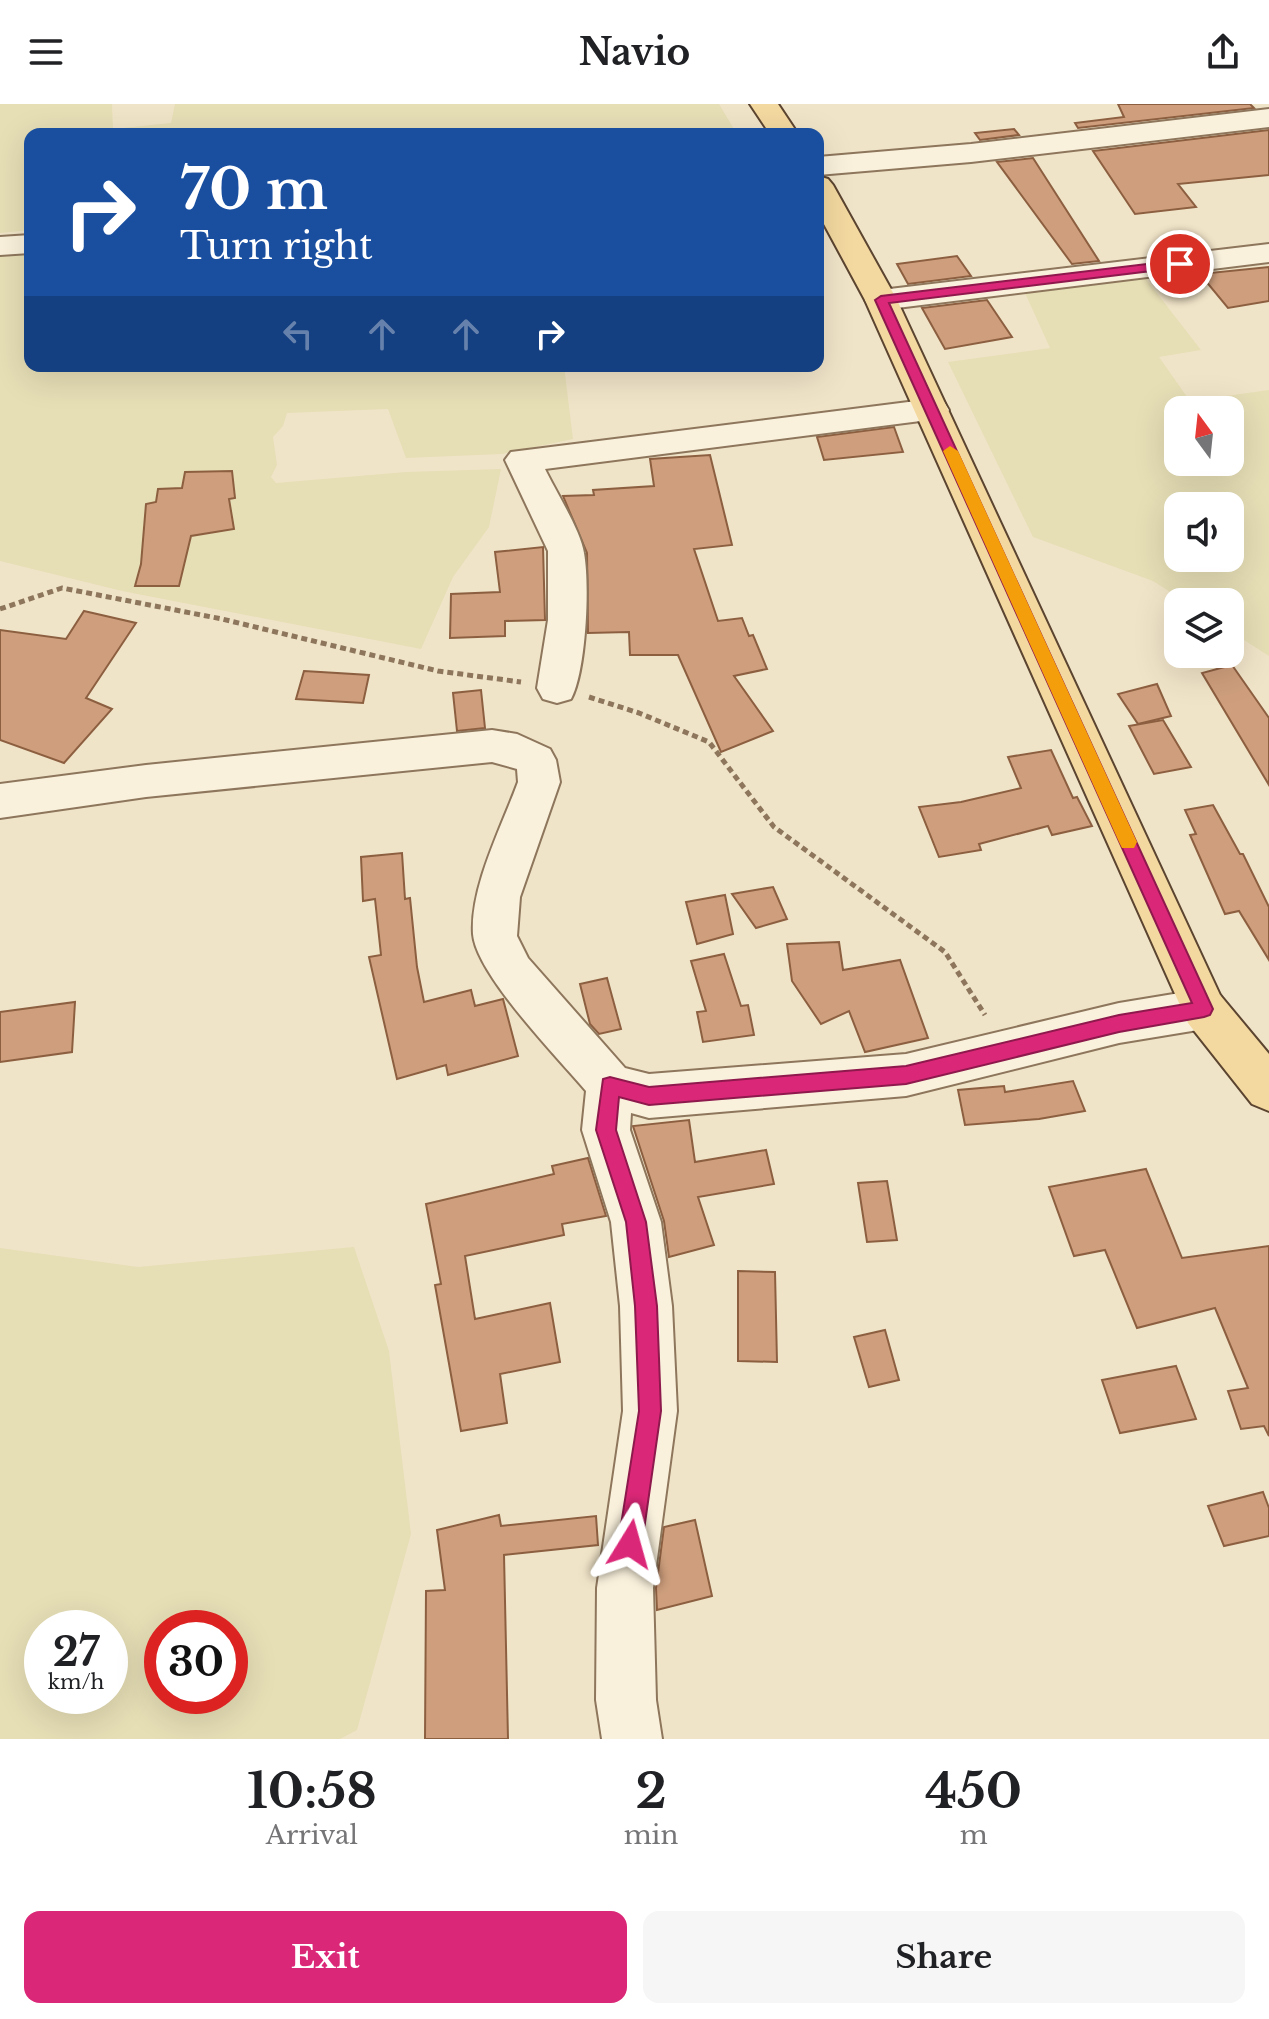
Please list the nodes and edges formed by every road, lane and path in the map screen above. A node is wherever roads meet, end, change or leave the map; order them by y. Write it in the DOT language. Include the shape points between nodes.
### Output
graph roads {
  1 [pos="764,104"];
  2 [pos="1269,118"];
  3 [pos="780,128"];
  4 [pos="824,165"];
  5 [pos="824,196"];
  6 [pos="24,244"];
  7 [pos="0,246"];
  8 [pos="1269,253"];
  9 [pos="881,300"];
  10 [pos="932,410"];
  11 [pos="0,609"];
  12 [pos="557,688"];
  13 [pos="0,801"];
  14 [pos="1204,1009"];
  15 [pos="1007,1050"];
  16 [pos="610,1085"];
  17 [pos="1269,1089"];
  18 [pos="632,1739"];
  1 -- 3 [label="main road"];
  2 -- 4 [label="street"];
  5 -- 9 [label="main road"];
  6 -- 7 [label="street"];
  8 -- 9 [label="street"];
  9 -- 10 [label="main road"];
  10 -- 12 [label="street" via="523,460 566,551 567,620"];
  10 -- 14 [label="main road"];
  11 -- 12 [label="path" via="62,588 222,619 438,671"];
  12 -- 15 [label="path" via="709,742 774,827 945,952"];
  13 -- 16 [label="street" via="492,746 517,750 536,760 539,782 498,897 495,936 512,972"];
  14 -- 15 [label="street"];
  14 -- 17 [label="main road"];
  15 -- 16 [label="street" via="891,1077 649,1096"];
  16 -- 18 [label="street" via="606,1130 636,1222 650,1411 625,1588 626,1700"];
}
